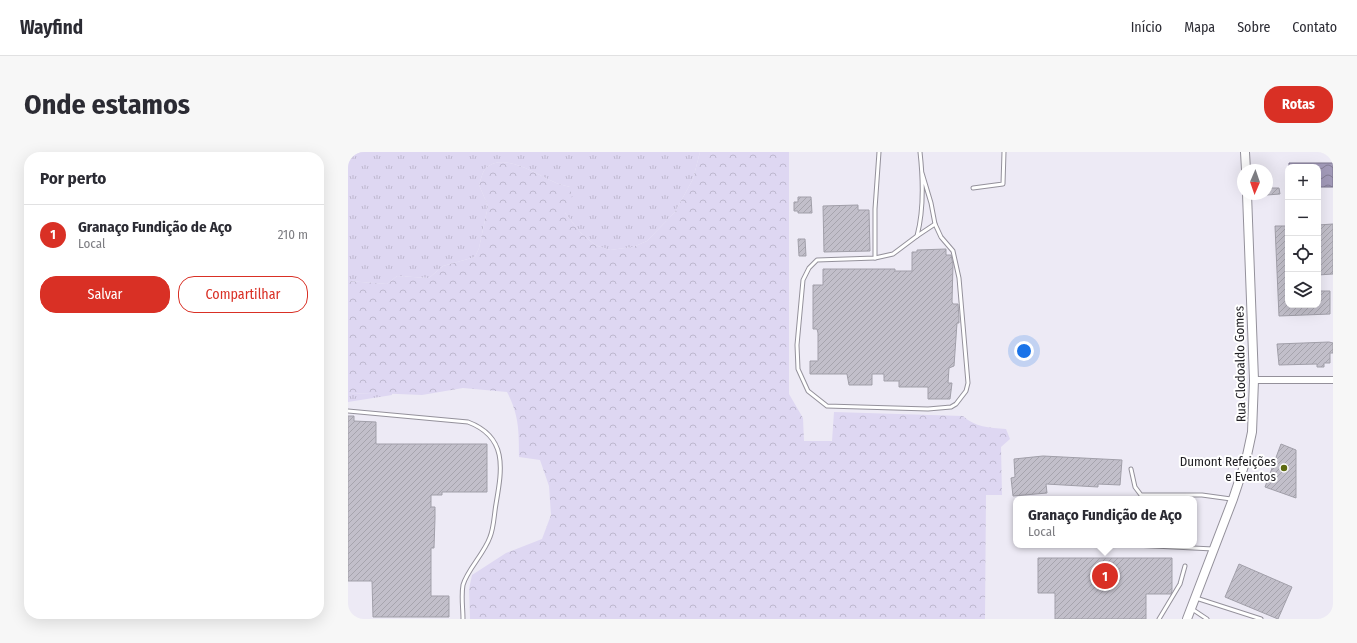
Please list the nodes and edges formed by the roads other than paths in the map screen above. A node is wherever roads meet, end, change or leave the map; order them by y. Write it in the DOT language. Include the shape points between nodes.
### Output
graph roads {
  1 [pos="879,152"];
  2 [pos="920,152"];
  3 [pos="1004,152"];
  4 [pos="1246,152"];
  5 [pos="1246,164"];
  6 [pos="922,173"];
  7 [pos="973,188"];
  8 [pos="1247,200"];
  9 [pos="935,224"];
  10 [pos="917,236"];
  11 [pos="875,258"];
  12 [pos="1254,380"];
  13 [pos="1333,380"];
  14 [pos="348,411"];
  15 [pos="1131,469"];
  16 [pos="1233,499"];
  17 [pos="1194,548"];
  18 [pos="1214,549"];
  19 [pos="1185,566"];
  20 [pos="1195,598"];
  21 [pos="1190,609"];
  22 [pos="1247,614"];
  23 [pos="463,619"];
  24 [pos="1159,619"];
  25 [pos="1187,619"];
  26 [pos="1207,619"];
  27 [pos="1244,619"];
  28 [pos="1261,619"];
  1 -- 11 [label="lane"];
  2 -- 6 [label="lane"];
  3 -- 7 [label="lane" via="1003,184"];
  4 -- 5 [label="main road"];
  6 -- 9 [label="lane"];
  6 -- 10 [label="lane"];
  8 -- 12 [label="main road, Rua Clodoaldo Gomes"];
  9 -- 10 [label="lane"];
  9 -- 11 [label="lane" via="941,237 953,251 960,278 968,383 966,391 951,407 928,409 827,406 808,391 798,369 798,345 803,280 808,268 817,260"];
  10 -- 11 [label="lane" via="893,254"];
  12 -- 13 [label="street"];
  12 -- 16 [label="main road, Rua Clodoaldo Gomes" via="1254,420 1250,445"];
  14 -- 23 [label="lane" via="468,422 481,426 491,435 501,461 499,486 490,536 481,557 463,585"];
  15 -- 16 [label="lane" via="1135,487 1141,495 1202,495"];
  16 -- 18 [label="main road, Rua Clodoaldo Gomes"];
  17 -- 18 [label="lane"];
  18 -- 20 [label="main road, Rua Clodoaldo Gomes"];
  19 -- 24 [label="lane" via="1180,584"];
  20 -- 21 [label="main road, Rua Clodoaldo Gomes"];
  20 -- 22 [label="lane"];
  21 -- 25 [label="main road, Rua Clodoaldo Gomes"];
  21 -- 26 [label="lane"];
  22 -- 27 [label="lane"];
  22 -- 28 [label="lane"];
}
